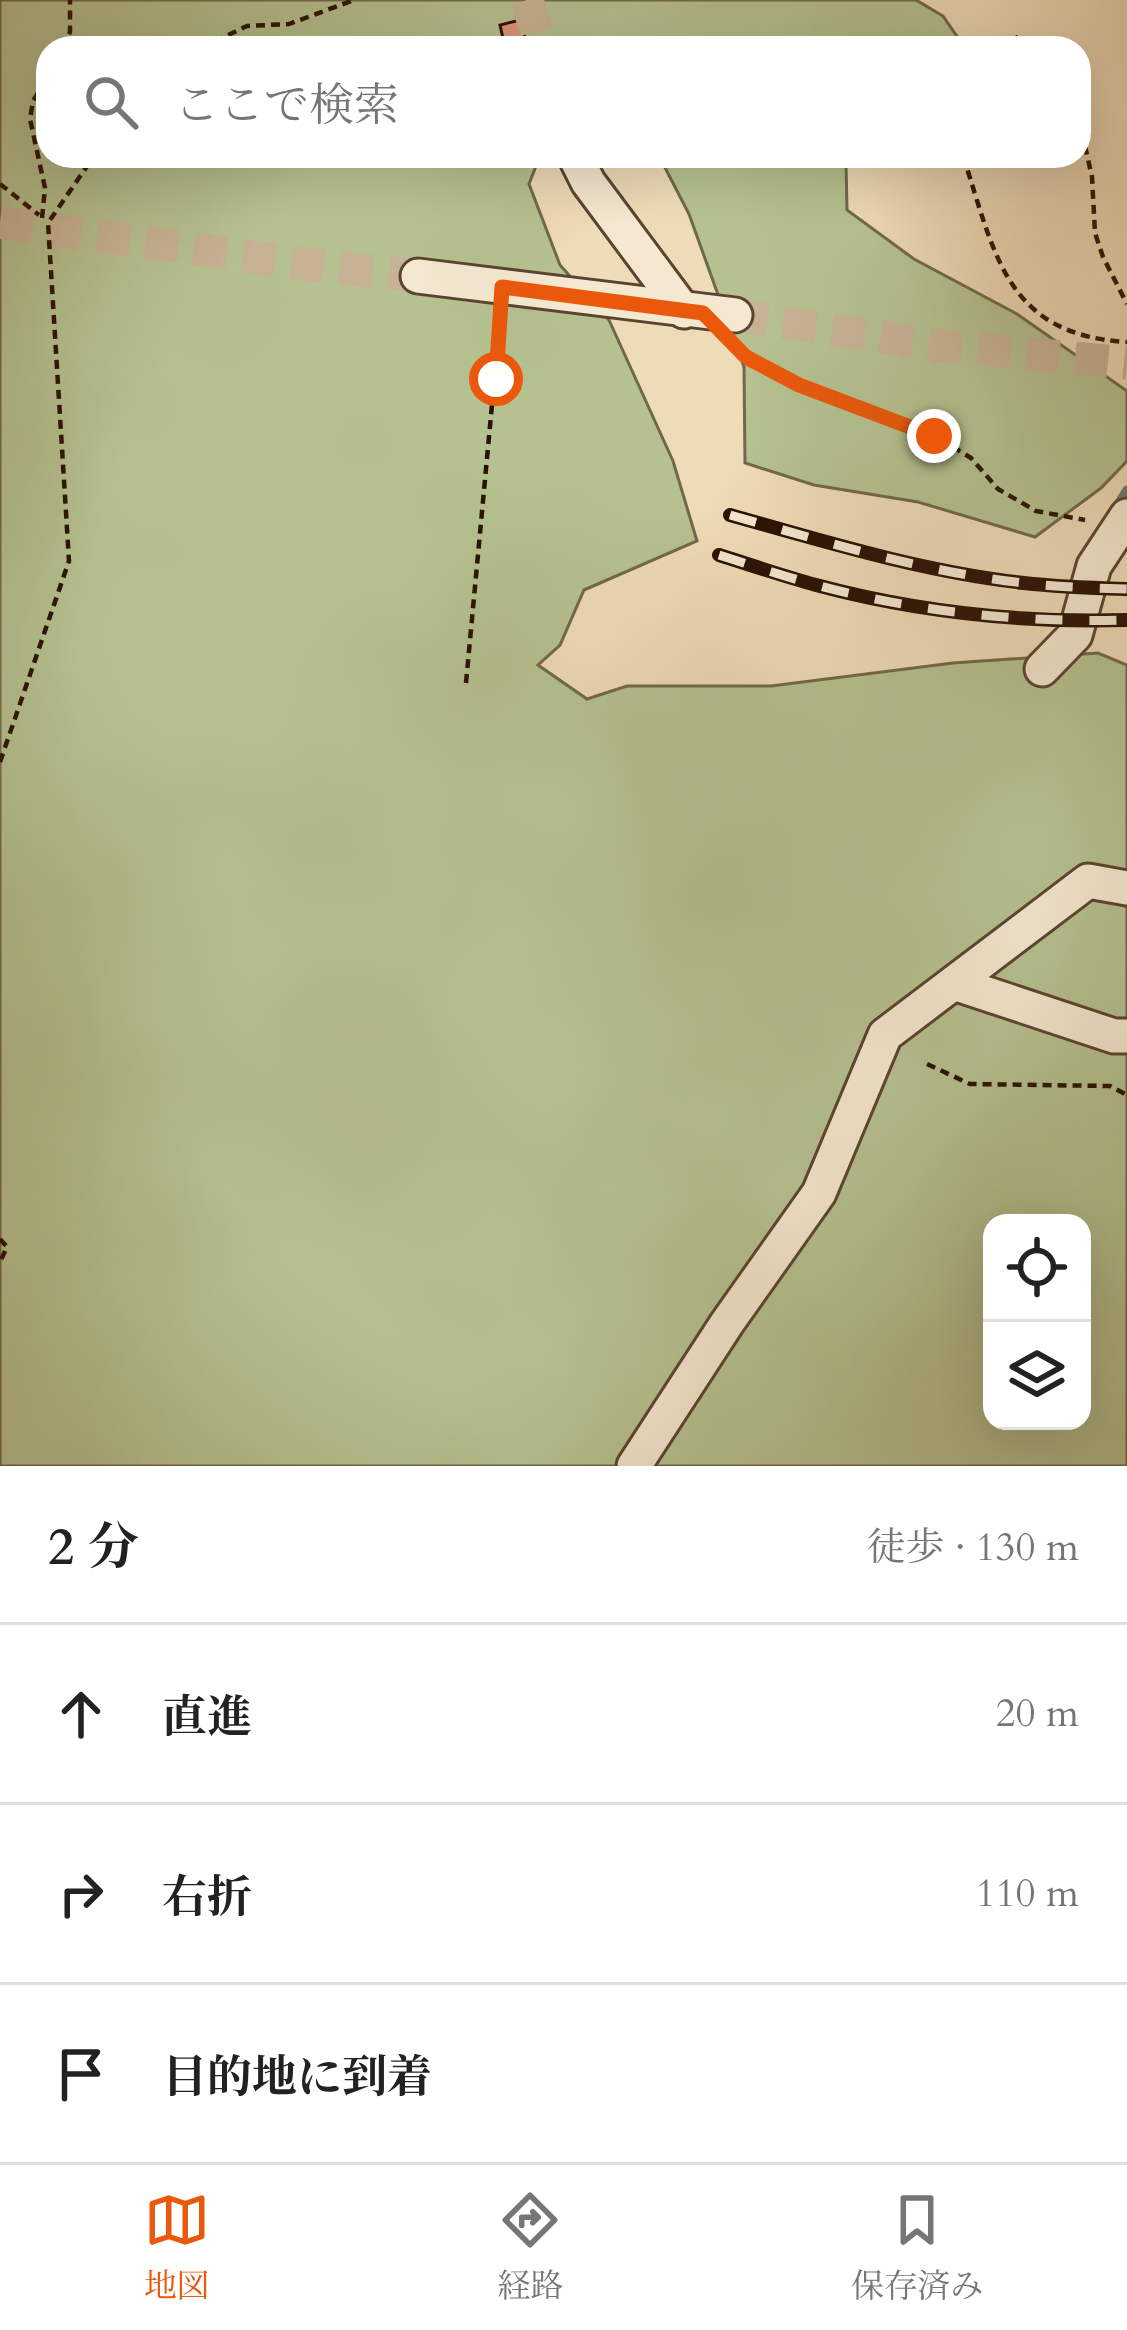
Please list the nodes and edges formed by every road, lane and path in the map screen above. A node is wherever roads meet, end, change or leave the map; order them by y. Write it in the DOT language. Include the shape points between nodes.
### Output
graph roads {
  1 [pos="70,0"];
  2 [pos="354,0"];
  3 [pos="68,36"];
  4 [pos="226,36"];
  5 [pos="36,96"];
  6 [pos="36,149"];
  7 [pos="40,168"];
  8 [pos="85,168"];
  9 [pos="580,168"];
  10 [pos="967,168"];
  11 [pos="1090,168"];
  12 [pos="0,184"];
  13 [pos="45,221"];
  14 [pos="418,276"];
  15 [pos="502,287"];
  16 [pos="1127,304"];
  17 [pos="707,313"];
  18 [pos="1127,342"];
  19 [pos="1127,515"];
  20 [pos="1089,520"];
  21 [pos="1042,669"];
  22 [pos="466,683"];
  23 [pos="0,762"];
  24 [pos="1127,888"];
  25 [pos="954,983"];
  26 [pos="1127,1036"];
  27 [pos="927,1064"];
  28 [pos="1127,1095"];
  29 [pos="0,1239"];
  30 [pos="0,1262"];
  31 [pos="634,1466"];
  1 -- 3 [label="path"];
  2 -- 4 [label="path"];
  5 -- 6 [label="path" via="29,119"];
  7 -- 13 [label="path"];
  8 -- 13 [label="path"];
  9 -- 17 [label="street"];
  10 -- 18 [label="path" via="1001,264 1040,318"];
  11 -- 16 [label="path" via="1095,233"];
  12 -- 13 [label="path"];
  13 -- 23 [label="path" via="68,561"];
  14 -- 15 [label="street"];
  15 -- 17 [label="street"];
  15 -- 22 [label="path"];
  17 -- 20 [label="path" via="746,357 934,436 1036,511"];
  19 -- 21 [label="street" via="1094,566 1075,634"];
  24 -- 25 [label="street" via="1088,881"];
  25 -- 26 [label="street"];
  25 -- 31 [label="street" via="885,1035 820,1192"];
  27 -- 28 [label="path" via="970,1084 1110,1086"];
  29 -- 30 [label="path" via="7,1247"];
}
